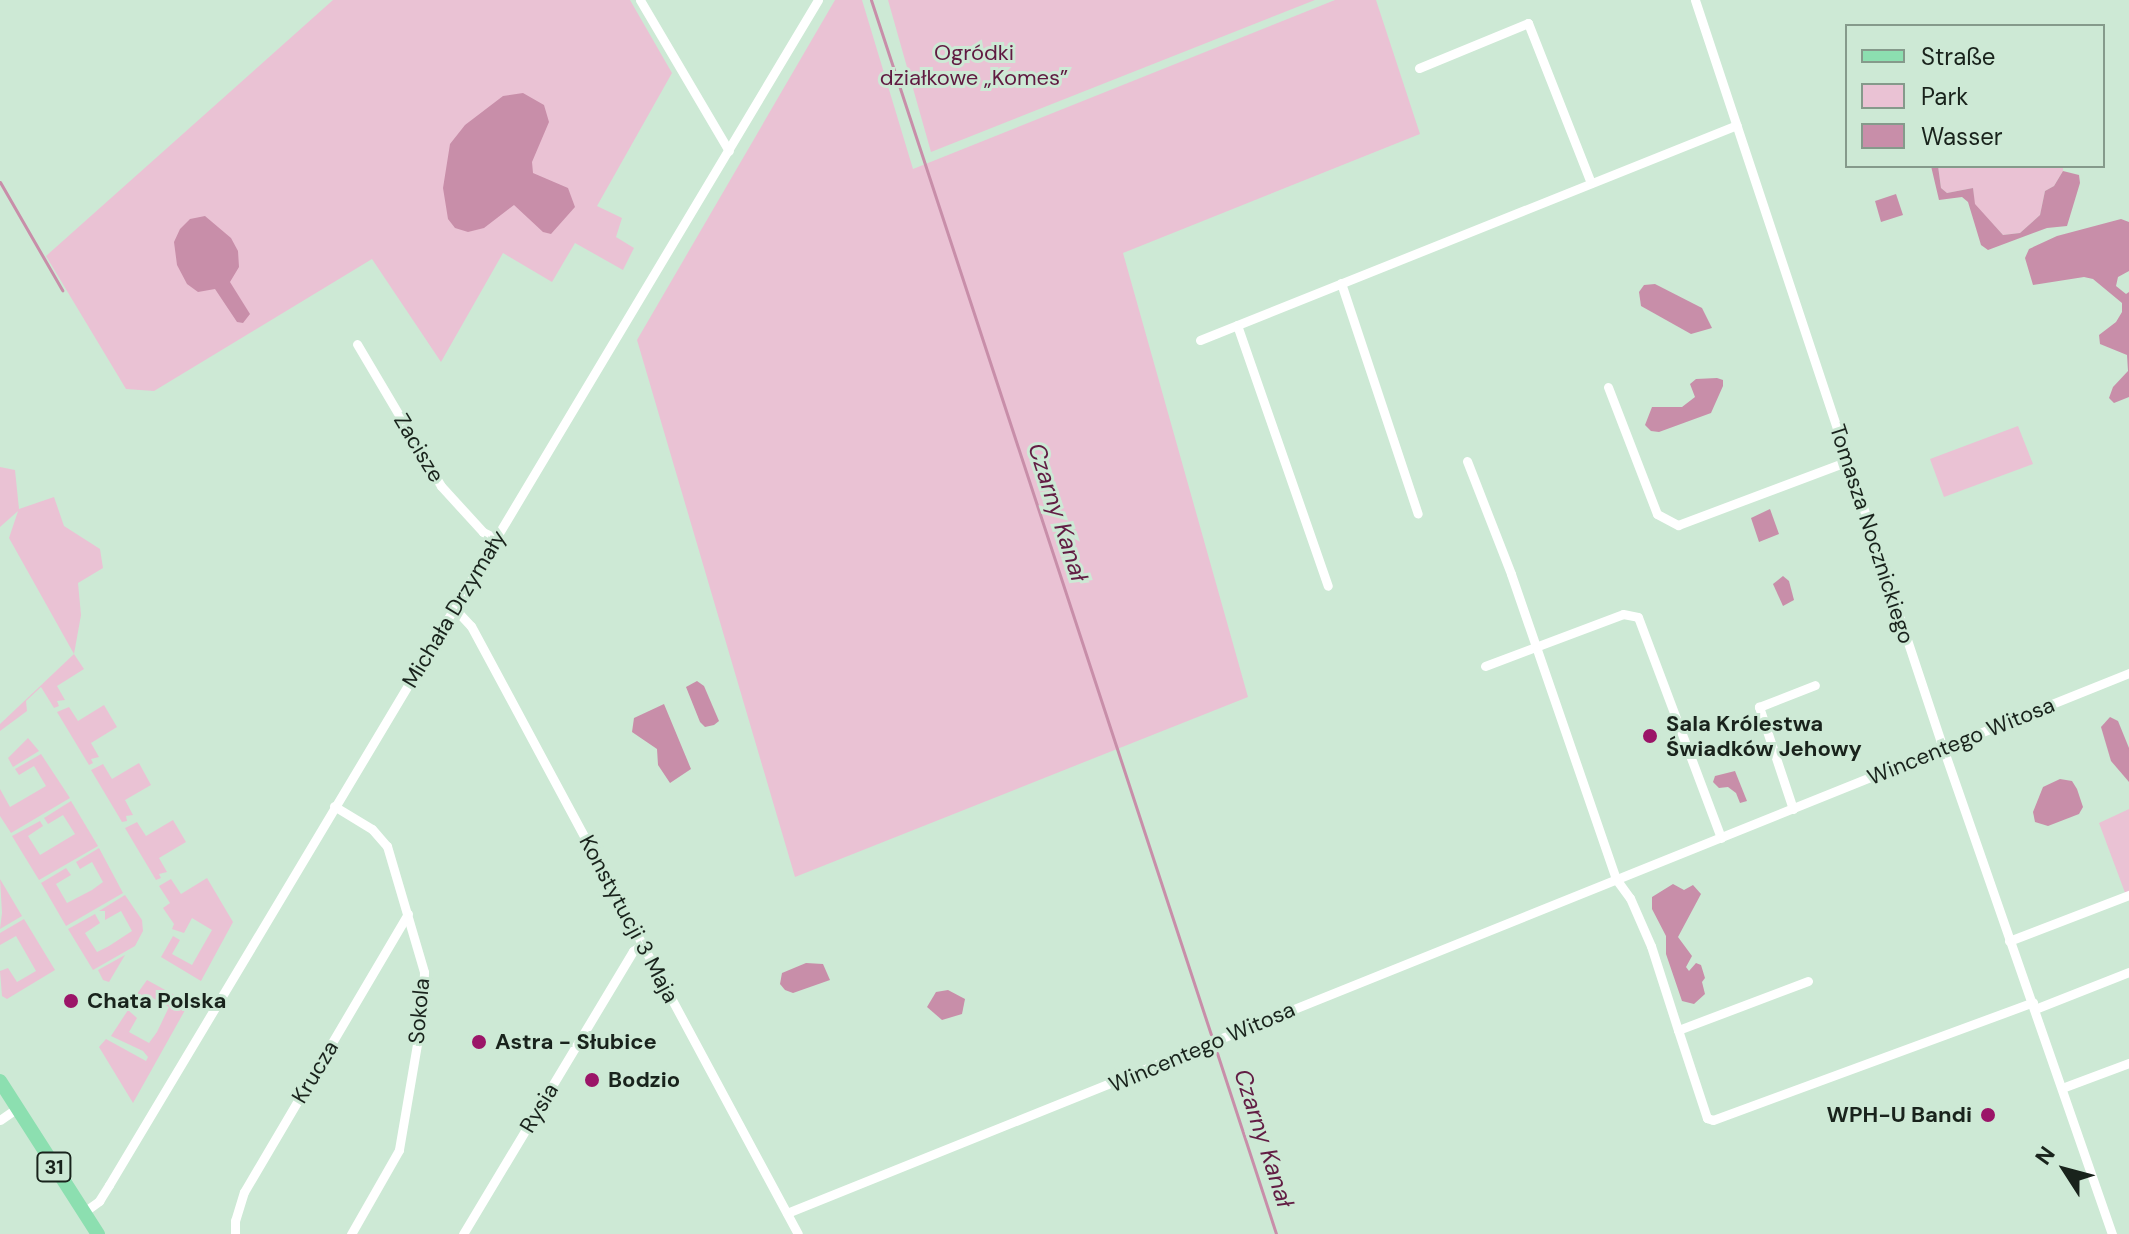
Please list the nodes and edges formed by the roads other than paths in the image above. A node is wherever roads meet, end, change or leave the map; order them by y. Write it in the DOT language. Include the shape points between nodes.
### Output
graph roads {
  1 [pos="640,0"];
  2 [pos="818,0"];
  3 [pos="1695,0"];
  4 [pos="1419,68"];
  5 [pos="1737,125"];
  6 [pos="729,151"];
  7 [pos="1591,183"];
  8 [pos="1341,283"];
  9 [pos="1237,325"];
  10 [pos="1200,340"];
  11 [pos="357,344"];
  12 [pos="1608,387"];
  13 [pos="1467,461"];
  14 [pos="1848,461"];
  15 [pos="1418,514"];
  16 [pos="497,539"];
  17 [pos="1328,586"];
  18 [pos="455,609"];
  19 [pos="1536,646"];
  20 [pos="1485,666"];
  21 [pos="2129,673"];
  22 [pos="1815,685"];
  23 [pos="1943,748"];
  24 [pos="334,806"];
  25 [pos="1793,809"];
  26 [pos="1721,838"];
  27 [pos="1616,879"];
  28 [pos="2129,895"];
  29 [pos="408,914"];
  30 [pos="2009,941"];
  31 [pos="642,945"];
  32 [pos="2129,972"];
  33 [pos="1808,981"];
  34 [pos="2034,1005"];
  35 [pos="1678,1030"];
  36 [pos="2129,1063"];
  37 [pos="0,1081"];
  38 [pos="2062,1088"];
  39 [pos="17,1108"];
  40 [pos="0,1120"];
  41 [pos="84,1212"];
  42 [pos="787,1213"];
  43 [pos="98,1234"];
  44 [pos="235,1234"];
  45 [pos="351,1234"];
  46 [pos="463,1234"];
  47 [pos="798,1234"];
  48 [pos="2112,1234"];
  1 -- 6 [label="street"];
  2 -- 6 [label="street, Michała Drzymały"];
  3 -- 5 [label="street, Tomasza Nocznickiego"];
  4 -- 7 [label="street" via="1528,23"];
  5 -- 7 [label="street"];
  5 -- 14 [label="street, Tomasza Nocznickiego"];
  6 -- 16 [label="street, Michała Drzymały"];
  7 -- 8 [label="street"];
  8 -- 9 [label="street"];
  8 -- 15 [label="street"];
  9 -- 10 [label="street"];
  9 -- 17 [label="street"];
  11 -- 16 [label="street, Zacisze" via="441,486 483,532"];
  12 -- 14 [label="street" via="1657,514 1678,525"];
  13 -- 19 [label="street"];
  14 -- 23 [label="street, Tomasza Nocznickiego"];
  16 -- 18 [label="street, Michała Drzymały"];
  18 -- 24 [label="street, Michała Drzymały"];
  18 -- 31 [label="street, Konstytucji 3 Maja" via="471,626"];
  19 -- 20 [label="street"];
  19 -- 26 [label="street" via="1623,614 1638,617"];
  19 -- 27 [label="street"];
  21 -- 23 [label="street, Wincentego Witosa"];
  22 -- 25 [label="street" via="1759,707"];
  23 -- 25 [label="street, Wincentego Witosa"];
  23 -- 30 [label="street, Tomasza Nocznickiego"];
  24 -- 29 [label="street, Sokola" via="372,829 387,846"];
  24 -- 41 [label="street, Michała Drzymały" via="109,1185"];
  25 -- 26 [label="street, Wincentego Witosa"];
  26 -- 27 [label="street, Wincentego Witosa"];
  27 -- 35 [label="street" via="1651,946"];
  27 -- 42 [label="street, Wincentego Witosa"];
  28 -- 30 [label="street"];
  29 -- 44 [label="street, Krucza" via="244,1192"];
  29 -- 45 [label="street, Sokola" via="424,972 423,1009 399,1150"];
  30 -- 34 [label="street, Tomasza Nocznickiego"];
  31 -- 42 [label="street, Konstytucji 3 Maja"];
  31 -- 46 [label="street, Rysia" via="633,951"];
  32 -- 34 [label="street"];
  33 -- 35 [label="street"];
  34 -- 35 [label="street" via="1713,1120 1707,1118"];
  34 -- 38 [label="street, Tomasza Nocznickiego"];
  36 -- 38 [label="street"];
  37 -- 39 [label="main road, 31"];
  38 -- 48 [label="street, Tomasza Nocznickiego"];
  39 -- 40 [label="street"];
  39 -- 41 [label="main road, 31"];
  41 -- 43 [label="main road, 31"];
  42 -- 47 [label="street, Konstytucji 3 Maja"];
}
